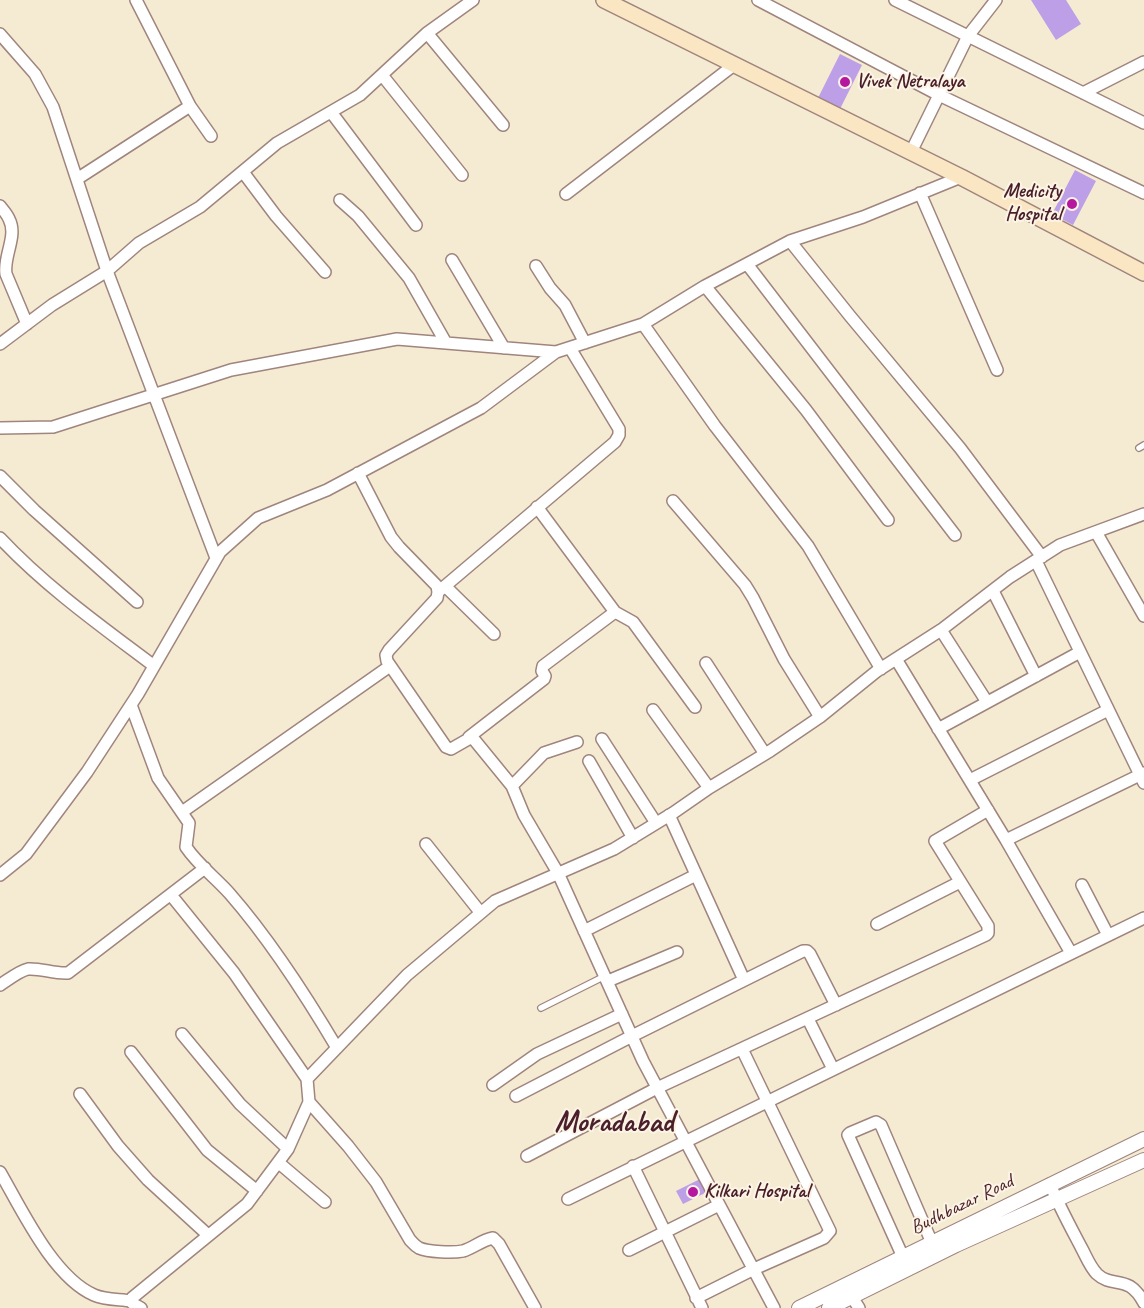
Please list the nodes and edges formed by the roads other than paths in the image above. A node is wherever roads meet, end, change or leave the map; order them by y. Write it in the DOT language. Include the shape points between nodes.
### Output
graph roads {
  1 [pos="136,0"];
  2 [pos="473,0"];
  3 [pos="604,0"];
  4 [pos="758,0"];
  5 [pos="895,0"];
  6 [pos="996,0"];
  7 [pos="427,33"];
  8 [pos="0,34"];
  9 [pos="968,36"];
  10 [pos="1144,62"];
  11 [pos="734,65"];
  12 [pos="382,75"];
  13 [pos="1083,93"];
  14 [pos="939,95"];
  15 [pos="190,106"];
  16 [pos="331,112"];
  17 [pos="1144,123"];
  18 [pos="503,125"];
  19 [pos="211,136"];
  20 [pos="911,152"];
  21 [pos="243,172"];
  22 [pos="462,175"];
  23 [pos="961,176"];
  24 [pos="77,178"];
  25 [pos="1144,193"];
  26 [pos="566,194"];
  27 [pos="920,194"];
  28 [pos="340,200"];
  29 [pos="0,206"];
  30 [pos="416,226"];
  31 [pos="790,241"];
  32 [pos="452,260"];
  33 [pos="747,264"];
  34 [pos="536,266"];
  35 [pos="107,271"];
  36 [pos="325,272"];
  37 [pos="1144,273"];
  38 [pos="705,286"];
  39 [pos="27,324"];
  40 [pos="643,324"];
  41 [pos="446,343"];
  42 [pos="585,343"];
  43 [pos="0,344"];
  44 [pos="504,348"];
  45 [pos="570,348"];
  46 [pos="556,352"];
  47 [pos="997,370"];
  48 [pos="154,395"];
  49 [pos="0,428"];
  50 [pos="358,473"];
  51 [pos="0,476"];
  52 [pos="673,501"];
  53 [pos="537,507"];
  54 [pos="1144,514"];
  55 [pos="888,520"];
  56 [pos="1096,532"];
  57 [pos="955,535"];
  58 [pos="0,538"];
  59 [pos="216,558"];
  60 [pos="1039,559"];
  61 [pos="442,589"];
  62 [pos="993,591"];
  63 [pos="138,602"];
  64 [pos="615,612"];
  65 [pos="1144,616"];
  66 [pos="941,630"];
  67 [pos="494,634"];
  68 [pos="1080,652"];
  69 [pos="896,660"];
  70 [pos="706,663"];
  71 [pos="154,666"];
  72 [pos="390,666"];
  73 [pos="881,669"];
  74 [pos="1036,676"];
  75 [pos="987,702"];
  76 [pos="131,705"];
  77 [pos="695,706"];
  78 [pos="653,710"];
  79 [pos="1108,710"];
  80 [pos="820,717"];
  81 [pos="938,728"];
  82 [pos="469,737"];
  83 [pos="602,739"];
  84 [pos="577,742"];
  85 [pos="765,754"];
  86 [pos="588,761"];
  87 [pos="1142,778"];
  88 [pos="970,780"];
  89 [pos="512,786"];
  90 [pos="709,788"];
  91 [pos="988,810"];
  92 [pos="182,812"];
  93 [pos="669,815"];
  94 [pos="656,823"];
  95 [pos="633,838"];
  96 [pos="1006,840"];
  97 [pos="426,844"];
  98 [pos="205,868"];
  99 [pos="558,873"];
  100 [pos="0,875"];
  101 [pos="696,875"];
  102 [pos="960,882"];
  103 [pos="1082,885"];
  104 [pos="171,895"];
  105 [pos="480,912"];
  106 [pos="1144,918"];
  107 [pos="877,924"];
  108 [pos="584,931"];
  109 [pos="1108,935"];
  110 [pos="677,952"];
  111 [pos="1071,952"];
  112 [pos="606,979"];
  113 [pos="744,980"];
  114 [pos="0,985"];
  115 [pos="836,1006"];
  116 [pos="541,1008"];
  117 [pos="622,1014"];
  118 [pos="808,1018"];
  119 [pos="182,1034"];
  120 [pos="632,1036"];
  121 [pos="336,1048"];
  122 [pos="742,1049"];
  123 [pos="131,1052"];
  124 [pos="833,1068"];
  125 [pos="307,1079"];
  126 [pos="493,1085"];
  127 [pos="657,1088"];
  128 [pos="80,1094"];
  129 [pos="516,1096"];
  130 [pos="766,1101"];
  131 [pos="309,1102"];
  132 [pos="1144,1138"];
  133 [pos="685,1141"];
  134 [pos="288,1149"];
  135 [pos="527,1156"];
  136 [pos="1144,1160"];
  137 [pos="278,1163"];
  138 [pos="633,1166"];
  139 [pos="0,1172"];
  140 [pos="1050,1184"];
  141 [pos="257,1191"];
  142 [pos="568,1199"];
  143 [pos="1057,1200"];
  144 [pos="325,1202"];
  145 [pos="719,1206"];
  146 [pos="665,1232"];
  147 [pos="208,1236"];
  148 [pos="932,1243"];
  149 [pos="628,1250"];
  150 [pos="903,1257"];
  151 [pos="754,1269"];
  152 [pos="848,1299"];
  153 [pos="132,1301"];
  154 [pos="699,1303"];
  155 [pos="1144,1303"];
  156 [pos="141,1308"];
  157 [pos="535,1308"];
  158 [pos="774,1308"];
  159 [pos="799,1308"];
  160 [pos="829,1308"];
  1 -- 15 [label="street"];
  2 -- 7 [label="street"];
  3 -- 11 [label="main road"];
  4 -- 14 [label="street"];
  5 -- 9 [label="street"];
  6 -- 9 [label="street"];
  7 -- 12 [label="street"];
  7 -- 18 [label="street"];
  8 -- 24 [label="street" via="35,74 53,107"];
  9 -- 13 [label="street"];
  9 -- 14 [label="street"];
  10 -- 13 [label="street"];
  11 -- 20 [label="main road"];
  11 -- 26 [label="street"];
  12 -- 16 [label="street" via="360,95"];
  12 -- 22 [label="street"];
  13 -- 17 [label="street"];
  14 -- 20 [label="street"];
  14 -- 25 [label="street"];
  15 -- 19 [label="street"];
  15 -- 24 [label="street"];
  16 -- 21 [label="street" via="278,143"];
  16 -- 30 [label="street"];
  20 -- 23 [label="main road"];
  21 -- 35 [label="street" via="200,208 139,243"];
  21 -- 36 [label="street"];
  23 -- 27 [label="street"];
  23 -- 37 [label="main road"];
  24 -- 35 [label="street"];
  27 -- 31 [label="street"];
  27 -- 47 [label="street"];
  28 -- 41 [label="street" via="358,216 409,278"];
  29 -- 39 [label="street" via="10,220 12,234 6,274"];
  31 -- 33 [label="street"];
  31 -- 60 [label="street" via="960,448"];
  32 -- 44 [label="street"];
  33 -- 38 [label="street"];
  33 -- 57 [label="street"];
  34 -- 42 [label="street" via="565,305"];
  35 -- 39 [label="street"];
  35 -- 48 [label="street"];
  38 -- 40 [label="street"];
  38 -- 55 [label="street" via="806,410"];
  39 -- 43 [label="street"];
  40 -- 42 [label="street"];
  40 -- 73 [label="street" via="715,426 808,546"];
  41 -- 44 [label="street"];
  41 -- 48 [label="street" via="397,339 327,351 230,370"];
  42 -- 45 [label="street"];
  44 -- 46 [label="street"];
  45 -- 46 [label="street"];
  45 -- 53 [label="street" via="619,428 619,436"];
  46 -- 50 [label="street" via="481,408"];
  48 -- 49 [label="street" via="53,427"];
  48 -- 59 [label="street"];
  50 -- 59 [label="street" via="327,490 258,518"];
  50 -- 61 [label="street" via="391,537"];
  51 -- 63 [label="street"];
  52 -- 80 [label="street" via="745,585 784,659"];
  53 -- 61 [label="street"];
  53 -- 64 [label="street"];
  54 -- 56 [label="street"];
  56 -- 60 [label="street" via="1060,545"];
  56 -- 65 [label="street"];
  58 -- 71 [label="street" via="78,609"];
  59 -- 71 [label="street"];
  60 -- 62 [label="street"];
  60 -- 68 [label="street"];
  61 -- 67 [label="street"];
  61 -- 72 [label="street" via="389,650 386,656"];
  62 -- 66 [label="street"];
  62 -- 74 [label="street"];
  64 -- 77 [label="street" via="633,622"];
  64 -- 82 [label="street" via="543,666 544,679"];
  66 -- 69 [label="street"];
  66 -- 75 [label="street"];
  68 -- 74 [label="street"];
  68 -- 79 [label="street"];
  69 -- 73 [label="street"];
  69 -- 81 [label="street"];
  70 -- 85 [label="street"];
  71 -- 76 [label="street"];
  72 -- 82 [label="street" via="446,747 451,749"];
  72 -- 92 [label="street"];
  73 -- 80 [label="street"];
  74 -- 75 [label="street"];
  75 -- 81 [label="street"];
  76 -- 92 [label="street" via="158,778"];
  76 -- 100 [label="street" via="87,772 26,854"];
  78 -- 90 [label="street"];
  79 -- 87 [label="street"];
  79 -- 88 [label="street"];
  80 -- 85 [label="street"];
  81 -- 88 [label="street"];
  82 -- 89 [label="street" via="475,739"];
  83 -- 94 [label="street"];
  84 -- 89 [label="street" via="544,753"];
  85 -- 90 [label="street"];
  86 -- 95 [label="street"];
  87 -- 96 [label="street"];
  88 -- 91 [label="street"];
  89 -- 99 [label="street"];
  90 -- 93 [label="street"];
  91 -- 96 [label="street"];
  91 -- 102 [label="street" via="935,841"];
  92 -- 98 [label="street" via="189,823 186,847"];
  93 -- 94 [label="street"];
  93 -- 101 [label="street"];
  94 -- 95 [label="street"];
  95 -- 99 [label="street"];
  96 -- 111 [label="street"];
  97 -- 105 [label="street"];
  98 -- 104 [label="street"];
  98 -- 121 [label="street" via="230,894 300,987"];
  99 -- 105 [label="street" via="495,901"];
  99 -- 108 [label="street"];
  101 -- 108 [label="street"];
  101 -- 113 [label="street"];
  102 -- 107 [label="street"];
  102 -- 115 [label="street" via="988,926 988,933"];
  103 -- 109 [label="street"];
  104 -- 114 [label="street" via="68,973 26,969"];
  104 -- 125 [label="street" via="234,973"];
  105 -- 121 [label="street" via="407,975"];
  106 -- 109 [label="street"];
  108 -- 112 [label="street"];
  109 -- 111 [label="street"];
  110 -- 112 [label="street"];
  111 -- 124 [label="street"];
  112 -- 116 [label="lane"];
  112 -- 117 [label="street"];
  113 -- 115 [label="street" via="803,950 807,951"];
  113 -- 120 [label="street"];
  115 -- 118 [label="street"];
  117 -- 120 [label="street"];
  117 -- 126 [label="street" via="537,1054"];
  118 -- 122 [label="street"];
  118 -- 124 [label="street"];
  119 -- 134 [label="street" via="240,1104"];
  120 -- 127 [label="street"];
  120 -- 129 [label="street"];
  121 -- 125 [label="street"];
  122 -- 127 [label="street"];
  122 -- 130 [label="street"];
  123 -- 141 [label="street" via="202,1144"];
  124 -- 130 [label="street"];
  125 -- 131 [label="street"];
  127 -- 133 [label="street"];
  127 -- 135 [label="street"];
  128 -- 147 [label="street" via="148,1180"];
  130 -- 133 [label="street"];
  130 -- 151 [label="street" via="830,1231 824,1238"];
  131 -- 134 [label="street"];
  131 -- 157 [label="street" via="376,1182 416,1246 438,1251 464,1251 492,1238 499,1244"];
  132 -- 140 [label="street, Budhbazar Road"];
  133 -- 138 [label="street"];
  133 -- 145 [label="street"];
  134 -- 137 [label="street"];
  136 -- 143 [label="street, Budhbazar Road"];
  137 -- 141 [label="street"];
  137 -- 144 [label="street"];
  138 -- 142 [label="street"];
  138 -- 146 [label="street"];
  139 -- 153 [label="street" via="58,1266 83,1289 95,1295"];
  140 -- 143 [label="street"];
  140 -- 148 [label="street, Budhbazar Road"];
  141 -- 147 [label="street" via="247,1204"];
  143 -- 152 [label="street, Budhbazar Road" via="956,1245"];
  143 -- 155 [label="street" via="1097,1274 1132,1287"];
  145 -- 146 [label="street"];
  145 -- 151 [label="street"];
  146 -- 149 [label="street"];
  146 -- 154 [label="street"];
  147 -- 153 [label="street"];
  148 -- 150 [label="street, Budhbazar Road"];
  148 -- 150 [label="street" via="881,1124 876,1122 850,1133 848,1135"];
  150 -- 152 [label="street, Budhbazar Road"];
  151 -- 154 [label="street"];
  151 -- 158 [label="street"];
  152 -- 159 [label="street, Budhbazar Road"];
  152 -- 160 [label="street, Budhbazar Road"];
  153 -- 156 [label="street"];
}
